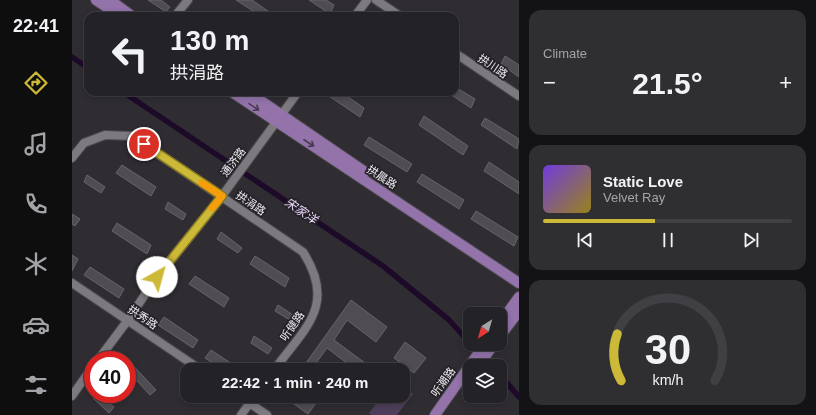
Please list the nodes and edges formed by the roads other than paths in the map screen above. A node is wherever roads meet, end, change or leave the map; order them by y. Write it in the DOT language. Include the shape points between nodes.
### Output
graph roads {
  1 [pos="96,0"];
  2 [pos="110,0"];
  3 [pos="188,0"];
  4 [pos="366,0"];
  5 [pos="376,0"];
  6 [pos="114,12"];
  7 [pos="126,12"];
  8 [pos="178,12"];
  9 [pos="358,12"];
  10 [pos="394,12"];
  11 [pos="459,56"];
  12 [pos="239,96"];
  13 [pos="253,96"];
  14 [pos="295,96"];
  15 [pos="519,96"];
  16 [pos="279,118"];
  17 [pos="72,158"];
  18 [pos="222,196"];
  19 [pos="313,267"];
  20 [pos="519,276"];
  21 [pos="72,283"];
  22 [pos="519,283"];
  23 [pos="519,297"];
  24 [pos="519,311"];
  25 [pos="507,313"];
  26 [pos="128,320"];
  27 [pos="507,327"];
  28 [pos="105,351"];
  29 [pos="191,363"];
  30 [pos="279,363"];
  31 [pos="84,379"];
  32 [pos="463,380"];
  33 [pos="463,382"];
  34 [pos="72,396"];
  35 [pos="249,403"];
  36 [pos="241,415"];
  37 [pos="267,415"];
  38 [pos="435,415"];
  39 [pos="442,415"];
  1 -- 6 [label="main road"];
  2 -- 7 [label="main road"];
  3 -- 8 [label="street"];
  4 -- 9 [label="street"];
  5 -- 10 [label="street"];
  11 -- 15 [label="street, 拱川路"];
  12 -- 16 [label="main road, 拱晨路, one-way"];
  13 -- 16 [label="main road, 拱晨路"];
  14 -- 16 [label="street, 通济路"];
  16 -- 18 [label="street, 通济路"];
  16 -- 20 [label="main road, 拱晨路"];
  16 -- 22 [label="main road, 拱晨路, one-way"];
  17 -- 18 [label="street, 拱涓路" via="84,143 105,135 132,136"];
  18 -- 19 [label="street, 拱涓路" via="304,252"];
  18 -- 26 [label="street, 通济路" via="162,270"];
  19 -- 30 [label="street, 听健路" via="319,285 317,306 310,321"];
  21 -- 26 [label="street, 拱秀路"];
  23 -- 25 [label="main road"];
  24 -- 27 [label="main road"];
  26 -- 28 [label="street, 通济路"];
  26 -- 29 [label="street, 拱秀路"];
  31 -- 34 [label="street"];
  32 -- 38 [label="main road, 听潮路"];
  33 -- 39 [label="main road, 听潮路"];
  35 -- 36 [label="street"];
  35 -- 37 [label="street"];
}
